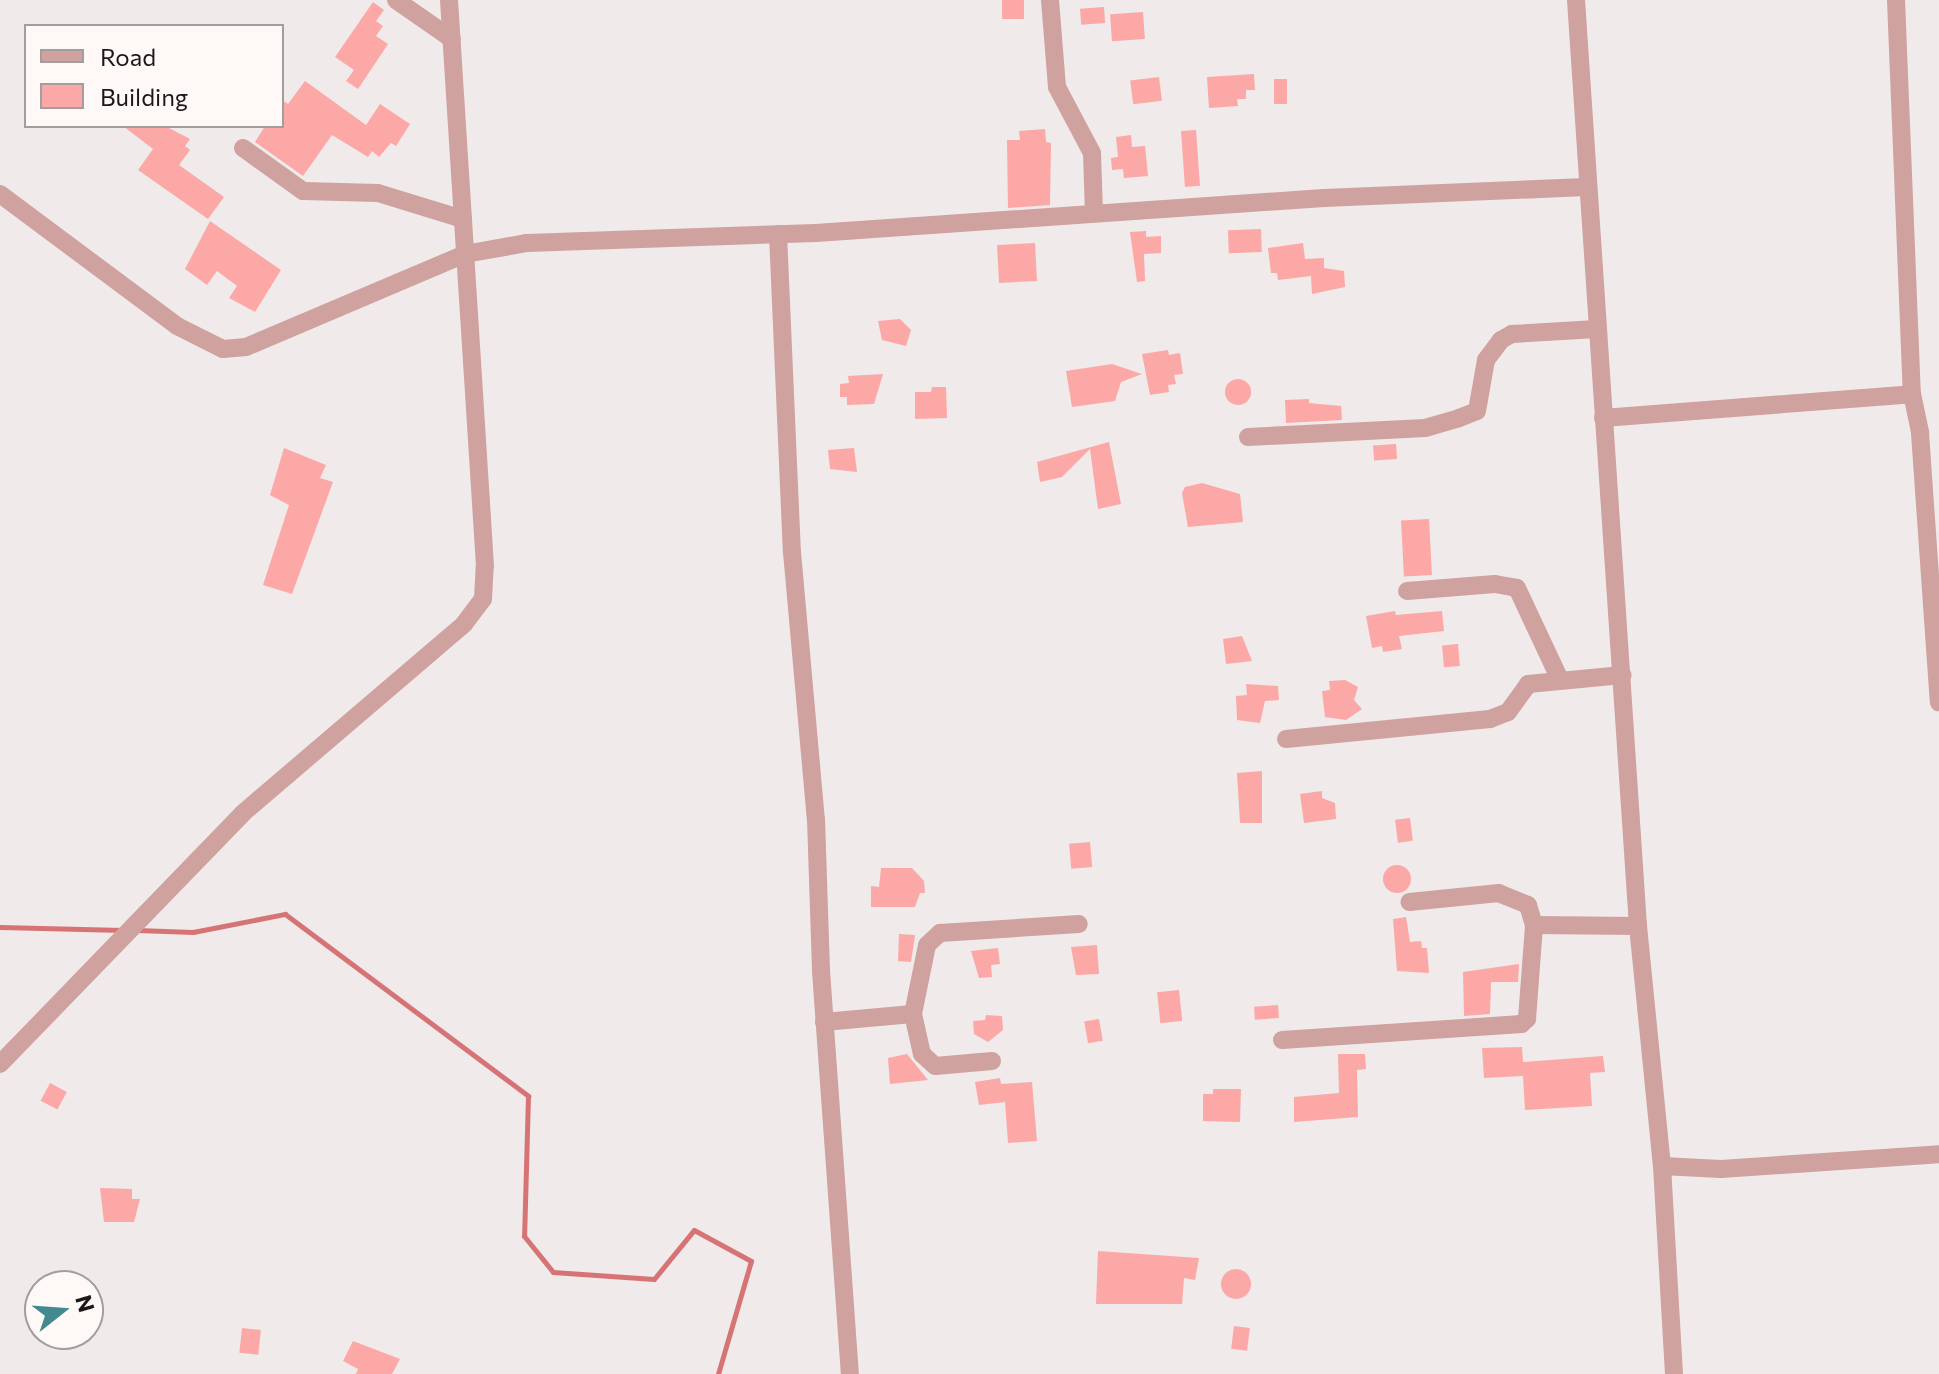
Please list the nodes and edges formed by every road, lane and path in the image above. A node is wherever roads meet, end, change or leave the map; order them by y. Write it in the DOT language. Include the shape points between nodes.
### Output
graph roads {
  1 [pos="396,0"];
  2 [pos="449,0"];
  3 [pos="1050,0"];
  4 [pos="1576,0"];
  5 [pos="1896,0"];
  6 [pos="452,39"];
  7 [pos="243,148"];
  8 [pos="1586,187"];
  9 [pos="0,194"];
  10 [pos="1094,212"];
  11 [pos="463,219"];
  12 [pos="778,234"];
  13 [pos="465,254"];
  14 [pos="1597,329"];
  15 [pos="1912,394"];
  16 [pos="1603,418"];
  17 [pos="1248,437"];
  18 [pos="1407,591"];
  19 [pos="1623,675"];
  20 [pos="1560,680"];
  21 [pos="1939,702"];
  22 [pos="1286,739"];
  23 [pos="1409,902"];
  24 [pos="1079,924"];
  25 [pos="1534,925"];
  26 [pos="1638,926"];
  27 [pos="913,1014"];
  28 [pos="824,1022"];
  29 [pos="1282,1040"];
  30 [pos="992,1061"];
  31 [pos="0,1064"];
  32 [pos="1939,1154"];
  33 [pos="1662,1166"];
  34 [pos="850,1374"];
  35 [pos="1674,1374"];
  1 -- 6 [label="street"];
  2 -- 6 [label="street"];
  3 -- 10 [label="street" via="1057,87 1092,153"];
  4 -- 8 [label="street"];
  5 -- 15 [label="street"];
  6 -- 11 [label="street"];
  7 -- 11 [label="street" via="303,191 378,193"];
  8 -- 10 [label="street"];
  8 -- 14 [label="street"];
  9 -- 13 [label="street" via="177,326 223,349 246,347"];
  10 -- 12 [label="street"];
  11 -- 13 [label="street"];
  12 -- 13 [label="street" via="527,243"];
  12 -- 28 [label="street" via="792,552 816,819"];
  13 -- 31 [label="street" via="483,599 453,634 243,813"];
  14 -- 16 [label="street"];
  14 -- 17 [label="street" via="1512,334 1501,340 1486,360 1477,411 1459,418 1425,428"];
  15 -- 16 [label="street"];
  15 -- 21 [label="street" via="1920,433"];
  16 -- 19 [label="street"];
  18 -- 20 [label="street" via="1495,584 1517,588"];
  19 -- 20 [label="street"];
  19 -- 26 [label="street"];
  20 -- 22 [label="street" via="1528,684 1508,712 1490,719"];
  23 -- 25 [label="street" via="1499,893 1528,905"];
  24 -- 27 [label="street" via="940,933 927,945"];
  25 -- 26 [label="street"];
  25 -- 29 [label="street" via="1531,1010 1521,1024"];
  26 -- 33 [label="street"];
  27 -- 28 [label="street"];
  27 -- 30 [label="street" via="929,1063"];
  28 -- 34 [label="street"];
  32 -- 33 [label="street" via="1721,1169"];
  33 -- 35 [label="street"];
}
